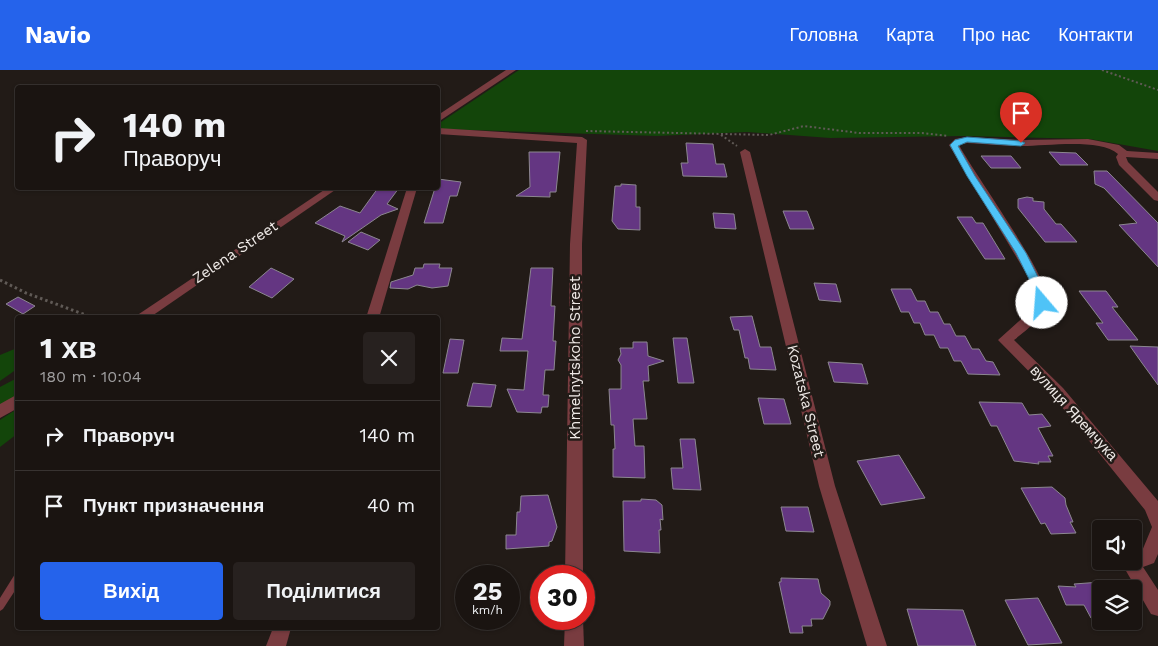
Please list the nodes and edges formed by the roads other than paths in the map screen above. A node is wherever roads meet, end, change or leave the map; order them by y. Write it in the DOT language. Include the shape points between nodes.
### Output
graph roads {
  1 [pos="512,70"];
  2 [pos="440,118"];
  3 [pos="440,131"];
  4 [pos="745,152"];
  5 [pos="1124,154"];
  6 [pos="1158,156"];
  7 [pos="330,190"];
  8 [pos="411,190"];
  9 [pos="1158,198"];
  10 [pos="143,315"];
  11 [pos="373,315"];
  12 [pos="15,402"];
  13 [pos="0,412"];
  14 [pos="1158,524"];
  15 [pos="1158,532"];
  16 [pos="574,565"];
  17 [pos="15,582"];
  18 [pos="0,606"];
  19 [pos="1158,607"];
  20 [pos="281,630"];
  21 [pos="574,630"];
  22 [pos="276,646"];
  23 [pos="574,646"];
  24 [pos="878,646"];
  1 -- 2 [label="street"];
  3 -- 16 [label="street, Khmelnytskoho Street" via="577,139"];
  4 -- 24 [label="street, Kozatska Street" via="827,486"];
  5 -- 6 [label="street"];
  5 -- 9 [label="street" via="1121,157 1123,163"];
  5 -- 14 [label="street, вулиця Яремчука" via="1104,144 967,140 954,145 1021,253 1041,293 1042,303 1034,314 1005,340 1065,399 1152,506"];
  7 -- 10 [label="street, Zelena Street"];
  8 -- 11 [label="street"];
  12 -- 13 [label="street"];
  15 -- 19 [label="street" via="1148,557 1131,564"];
  17 -- 18 [label="lane"];
  20 -- 22 [label="street"];
  21 -- 23 [label="street"];
}
